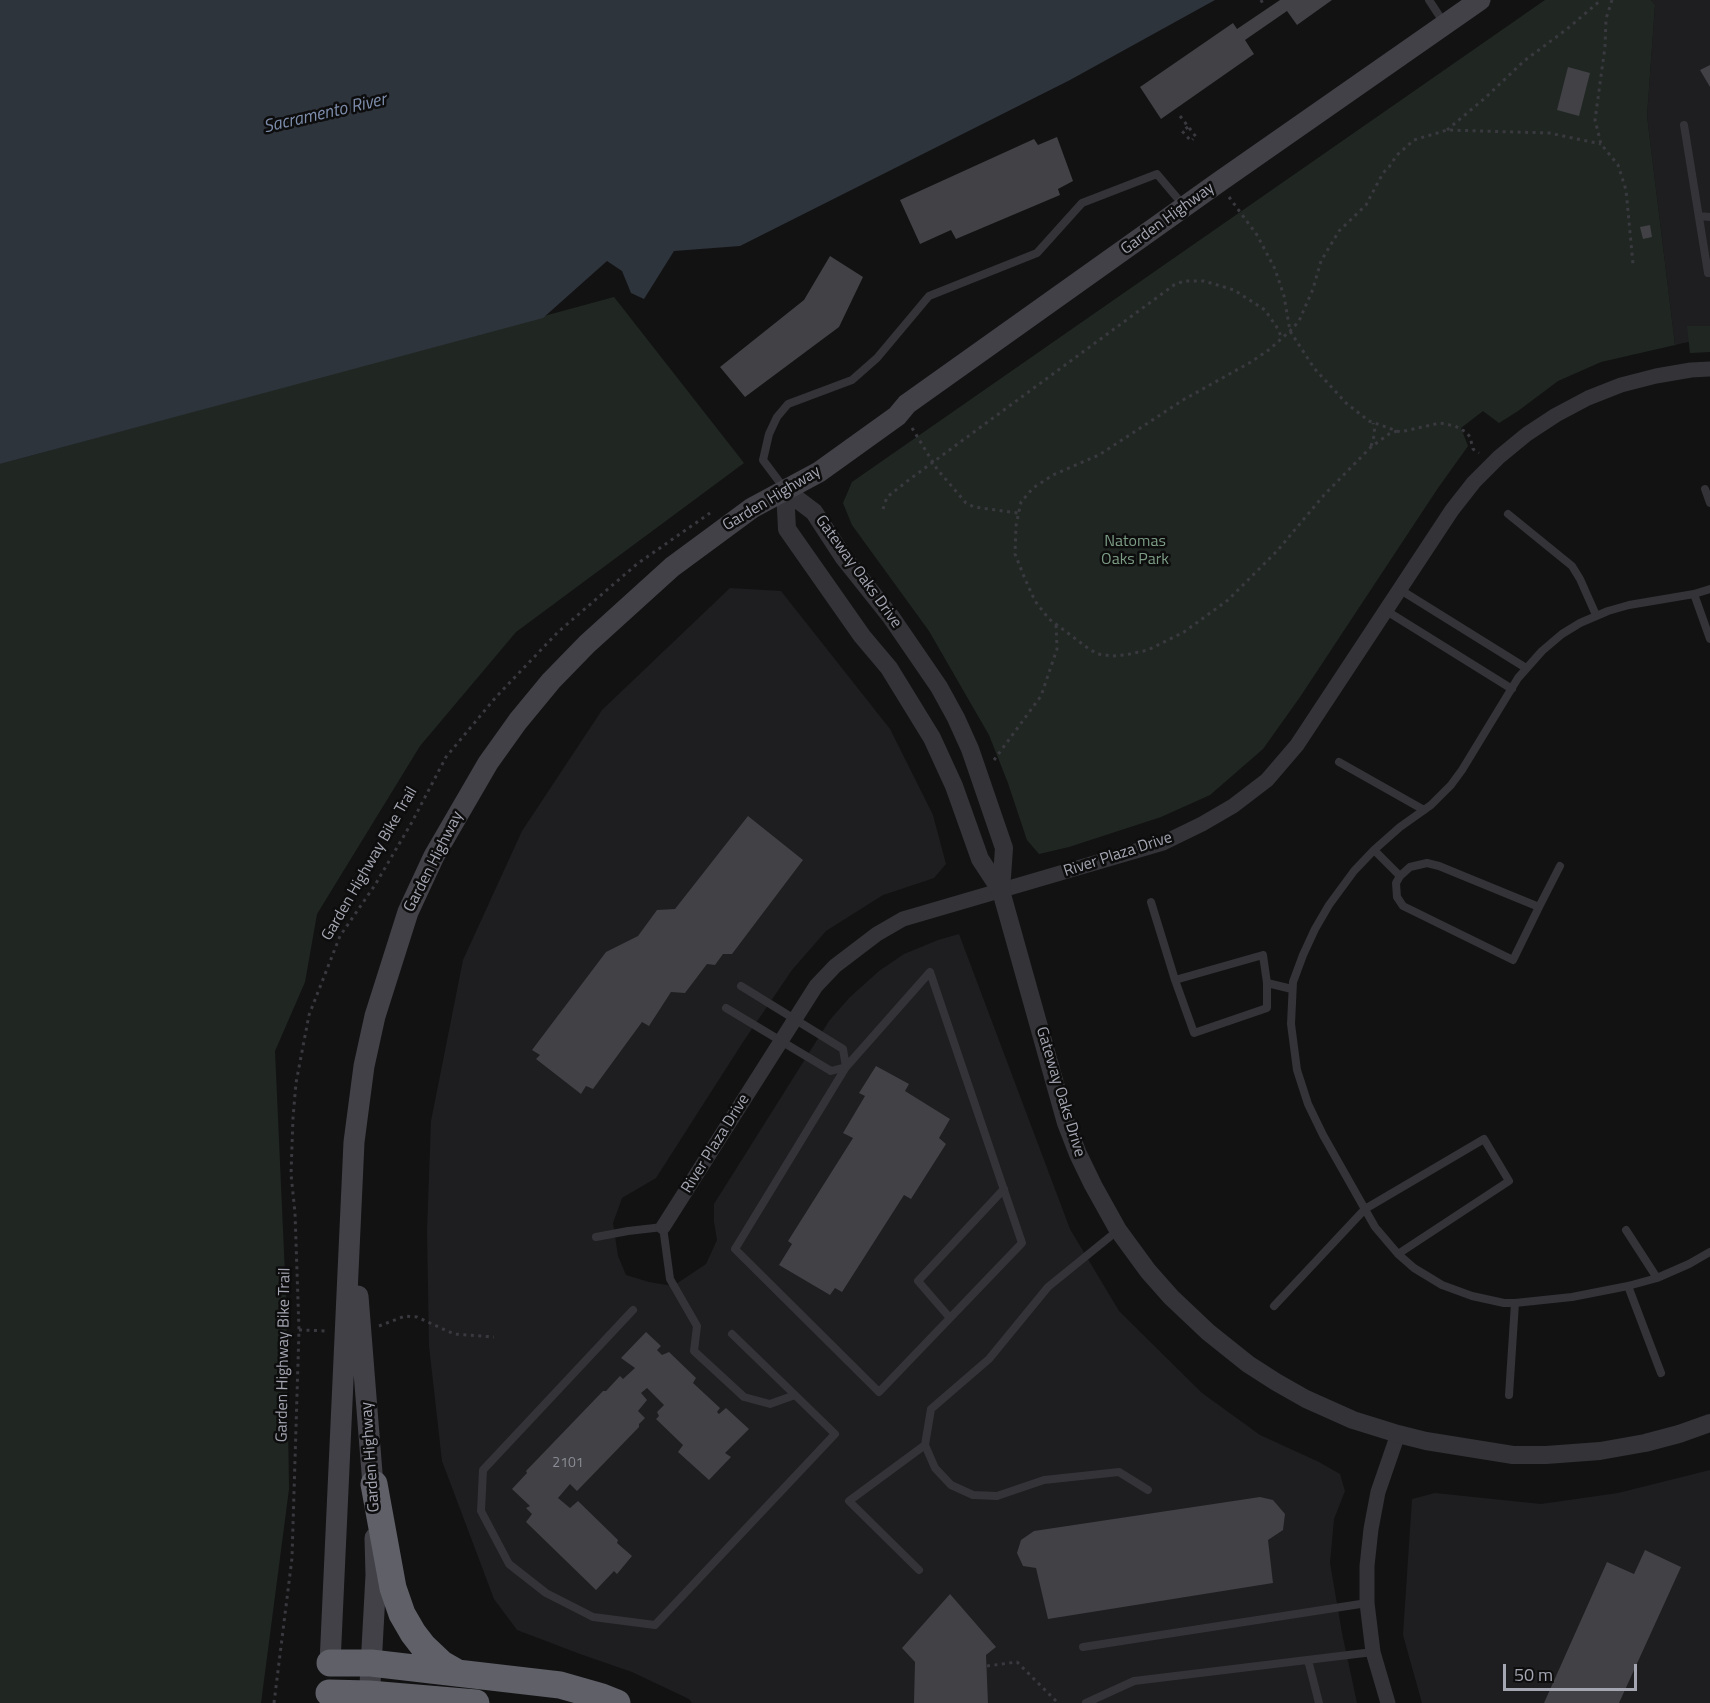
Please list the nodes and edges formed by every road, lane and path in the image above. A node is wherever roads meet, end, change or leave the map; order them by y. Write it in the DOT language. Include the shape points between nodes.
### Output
graph roads {
  1 [pos="1429,0"];
  2 [pos="1480,0"];
  3 [pos="1601,0"];
  4 [pos="1612,0"];
  5 [pos="1445,24"];
  6 [pos="1180,116"];
  7 [pos="1684,125"];
  8 [pos="1188,127"];
  9 [pos="1447,130"];
  10 [pos="1601,144"];
  11 [pos="1219,182"];
  12 [pos="1185,207"];
  13 [pos="1699,216"];
  14 [pos="1710,217"];
  15 [pos="1633,264"];
  16 [pos="1710,273"];
  17 [pos="1290,331"];
  18 [pos="1282,339"];
  19 [pos="1710,369"];
  20 [pos="1372,422"];
  21 [pos="910,424"];
  22 [pos="1397,430"];
  23 [pos="1371,447"];
  24 [pos="933,463"];
  25 [pos="1492,464"];
  26 [pos="1705,489"];
  27 [pos="785,490"];
  28 [pos="1710,503"];
  29 [pos="883,509"];
  30 [pos="714,510"];
  31 [pos="1018,513"];
  32 [pos="1508,514"];
  33 [pos="1399,589"];
  34 [pos="1710,589"];
  35 [pos="1694,594"];
  36 [pos="1385,610"];
  37 [pos="1596,615"];
  38 [pos="1056,624"];
  39 [pos="1710,639"];
  40 [pos="1526,668"];
  41 [pos="1512,688"];
  42 [pos="994,760"];
  43 [pos="1339,762"];
  44 [pos="1424,810"];
  45 [pos="1374,850"];
  46 [pos="1560,866"];
  47 [pos="1400,876"];
  48 [pos="1001,891"];
  49 [pos="1151,902"];
  50 [pos="1539,907"];
  51 [pos="1175,980"];
  52 [pos="1267,983"];
  53 [pos="741,986"];
  54 [pos="1292,988"];
  55 [pos="726,1008"];
  56 [pos="795,1019"];
  57 [pos="781,1042"];
  58 [pos="846,1067"];
  59 [pos="1004,1190"];
  60 [pos="1365,1209"];
  61 [pos="351,1212"];
  62 [pos="663,1227"];
  63 [pos="1118,1230"];
  64 [pos="1626,1230"];
  65 [pos="596,1237"];
  66 [pos="1710,1252"];
  67 [pos="1398,1254"];
  68 [pos="1657,1278"];
  69 [pos="1628,1286"];
  70 [pos="1515,1303"];
  71 [pos="1274,1306"];
  72 [pos="633,1310"];
  73 [pos="950,1318"];
  74 [pos="361,1332"];
  75 [pos="732,1334"];
  76 [pos="494,1337"];
  77 [pos="1661,1373"];
  78 [pos="795,1395"];
  79 [pos="1509,1395"];
  80 [pos="1710,1423"];
  81 [pos="1398,1434"];
  82 [pos="925,1445"];
  83 [pos="374,1484"];
  84 [pos="1148,1490"];
  85 [pos="919,1570"];
  86 [pos="1367,1603"];
  87 [pos="1083,1647"];
  88 [pos="1373,1652"];
  89 [pos="1308,1660"];
  90 [pos="330,1662"];
  91 [pos="371,1663"];
  92 [pos="987,1666"];
  93 [pos="457,1673"];
  94 [pos="328,1693"];
  95 [pos="369,1698"];
  96 [pos="274,1703"];
  97 [pos="476,1703"];
  98 [pos="617,1703"];
  99 [pos="1058,1703"];
  100 [pos="1086,1703"];
  101 [pos="1319,1703"];
  102 [pos="1388,1703"];
  1 -- 5 [label="lane"];
  2 -- 5 [label="main road, Garden Highway"];
  3 -- 9 [label="path" via="1524,61"];
  4 -- 10 [label="path" via="1606,19 1595,120"];
  5 -- 11 [label="main road, Garden Highway"];
  6 -- 8 [label="path"];
  7 -- 13 [label="lane"];
  8 -- 8 [label="path" via="1195,139 1191,141 1182,131"];
  9 -- 10 [label="path" via="1549,133"];
  9 -- 17 [label="path" via="1414,140 1397,155 1366,205 1339,231 1327,250 1299,321"];
  10 -- 15 [label="path" via="1618,165 1626,190"];
  11 -- 12 [label="main road, Garden Highway"];
  11 -- 17 [label="path" via="1257,235 1275,269"];
  12 -- 27 [label="main road, Garden Highway" via="916,397 897,416 819,472"];
  12 -- 27 [label="lane" via="1157,174 1082,203 1036,253 929,296 877,358 852,380 788,404 777,417 763,460"];
  13 -- 14 [label="lane"];
  13 -- 16 [label="lane"];
  17 -- 18 [label="path"];
  17 -- 20 [label="path" via="1314,368 1346,403"];
  18 -- 24 [label="path" via="1265,310 1234,290 1204,280 1184,281 1164,291"];
  18 -- 31 [label="path" via="1099,455 1043,481 1024,497"];
  19 -- 25 [label="street, River Plaza Drive" via="1656,376 1588,398 1527,434"];
  20 -- 22 [label="path"];
  20 -- 23 [label="path" via="1375,433"];
  21 -- 24 [label="path"];
  22 -- 23 [label="path"];
  22 -- 25 [label="path" via="1440,423 1455,426 1466,432 1473,448"];
  23 -- 38 [label="path" via="1243,586 1184,632 1149,650 1112,656 1089,649"];
  24 -- 29 [label="path" via="887,498"];
  24 -- 31 [label="path" via="966,503"];
  25 -- 33 [label="street, River Plaza Drive" via="1452,510"];
  26 -- 28 [label="lane"];
  27 -- 48 [label="street, Gateway Oaks Drive" via="787,529 889,668 932,738 980,859"];
  27 -- 48 [label="street, Gateway Oaks Drive" via="814,512 891,617 956,718 974,758 1004,848"];
  27 -- 61 [label="main road, Garden Highway" via="752,508 672,567 587,644 518,721 459,811 408,912 375,1016 354,1142"];
  30 -- 96 [label="path, Garden Highway Bike Trail" via="637,564 558,632 446,757 375,885 340,936 309,1015 293,1118 291,1174 299,1330 292,1558"];
  31 -- 38 [label="path" via="1015,554 1035,601"];
  32 -- 37 [label="lane" via="1572,566"];
  33 -- 36 [label="street, River Plaza Drive"];
  33 -- 40 [label="lane"];
  34 -- 35 [label="lane"];
  35 -- 37 [label="lane"];
  35 -- 39 [label="lane"];
  36 -- 41 [label="lane"];
  36 -- 48 [label="street, River Plaza Drive" via="1297,746 1267,780 1233,806 1163,843"];
  37 -- 40 [label="lane" via="1562,634"];
  38 -- 42 [label="path" via="1057,649 1041,696"];
  40 -- 41 [label="lane"];
  41 -- 44 [label="lane" via="1462,770"];
  43 -- 44 [label="lane"];
  44 -- 45 [label="lane"];
  45 -- 47 [label="lane"];
  45 -- 54 [label="lane" via="1329,905 1303,955"];
  46 -- 50 [label="lane"];
  47 -- 50 [label="lane" via="1410,867 1427,863"];
  47 -- 50 [label="lane" via="1395,890 1403,906 1514,960"];
  48 -- 56 [label="street, River Plaza Drive" via="903,919 877,934 835,966 816,986"];
  48 -- 63 [label="street, Gateway Oaks Drive" via="1066,1123"];
  49 -- 51 [label="lane"];
  51 -- 52 [label="lane" via="1263,955"];
  51 -- 52 [label="lane" via="1194,1033 1267,1008"];
  52 -- 54 [label="lane"];
  53 -- 56 [label="lane"];
  54 -- 60 [label="lane" via="1293,1047 1308,1104"];
  55 -- 57 [label="lane"];
  56 -- 57 [label="street, River Plaza Drive"];
  56 -- 58 [label="lane" via="843,1049"];
  57 -- 58 [label="lane" via="831,1071"];
  57 -- 62 [label="street, River Plaza Drive"];
  58 -- 59 [label="lane" via="930,972"];
  58 -- 73 [label="lane" via="735,1249 879,1392"];
  59 -- 73 [label="lane" via="1022,1243"];
  59 -- 73 [label="lane" via="918,1281"];
  60 -- 67 [label="lane"];
  60 -- 67 [label="lane" via="1484,1139 1509,1181"];
  60 -- 71 [label="lane"];
  61 -- 74 [label="main road, Garden Highway"];
  61 -- 90 [label="main road, Garden Highway"];
  62 -- 65 [label="lane"];
  62 -- 78 [label="lane" via="670,1279 697,1326 694,1352 744,1397 770,1404"];
  63 -- 81 [label="street, Gateway Oaks Drive" via="1171,1297 1248,1364 1306,1399"];
  63 -- 82 [label="lane" via="1048,1287 989,1359 931,1409"];
  64 -- 68 [label="lane"];
  66 -- 68 [label="lane"];
  67 -- 70 [label="lane" via="1442,1285 1472,1296"];
  68 -- 69 [label="lane"];
  69 -- 70 [label="lane"];
  69 -- 77 [label="lane"];
  70 -- 79 [label="lane"];
  72 -- 78 [label="lane" via="483,1470 481,1511 509,1564 546,1593 593,1617 655,1625 835,1434"];
  74 -- 76 [label="path" via="405,1316 417,1317 454,1334"];
  74 -- 83 [label="main road, Garden Highway"];
  75 -- 78 [label="lane"];
  80 -- 81 [label="street, Gateway Oaks Drive" via="1645,1443 1546,1455 1513,1455"];
  81 -- 86 [label="street" via="1378,1492 1371,1529"];
  82 -- 84 [label="lane" via="935,1468 951,1485 973,1496 997,1496 1044,1479 1119,1472"];
  82 -- 85 [label="lane" via="849,1501"];
  83 -- 91 [label="main road, Garden Highway" via="376,1575"];
  83 -- 93 [label="highway" via="393,1588 402,1614 423,1646"];
  86 -- 87 [label="lane"];
  86 -- 88 [label="street"];
  88 -- 89 [label="lane"];
  88 -- 102 [label="street"];
  89 -- 100 [label="lane" via="1134,1682"];
  89 -- 101 [label="lane"];
  90 -- 91 [label="highway"];
  91 -- 93 [label="highway"];
  91 -- 95 [label="main road, Garden Highway"];
  92 -- 99 [label="path" via="1017,1662"];
  93 -- 98 [label="highway" via="560,1685"];
  94 -- 95 [label="highway"];
  95 -- 97 [label="highway"];
}
